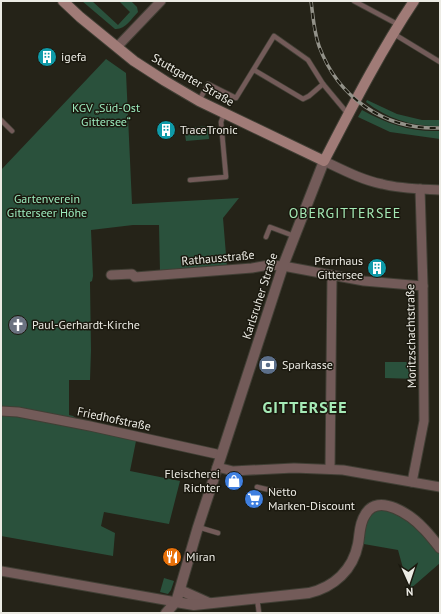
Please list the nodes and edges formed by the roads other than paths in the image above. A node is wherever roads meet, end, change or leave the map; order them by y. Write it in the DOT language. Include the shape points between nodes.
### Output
graph roads {
  1 [pos="63,1"];
  2 [pos="161,1"];
  3 [pos="354,1"];
  4 [pos="414,1"];
  5 [pos="396,30"];
  6 [pos="117,47"];
  7 [pos="440,62"];
  8 [pos="254,70"];
  9 [pos="323,84"];
  10 [pos="199,101"];
  11 [pos="224,114"];
  12 [pos="348,114"];
  13 [pos="1,120"];
  14 [pos="12,131"];
  15 [pos="324,161"];
  16 [pos="190,180"];
  17 [pos="420,189"];
  18 [pos="440,190"];
  19 [pos="294,236"];
  20 [pos="266,237"];
  21 [pos="283,266"];
  22 [pos="111,275"];
  23 [pos="332,275"];
  24 [pos="423,286"];
  25 [pos="1,411"];
  26 [pos="221,455"];
  27 [pos="217,467"];
  28 [pos="330,469"];
  29 [pos="412,482"];
  30 [pos="258,487"];
  31 [pos="440,487"];
  32 [pos="283,491"];
  33 [pos="198,527"];
  34 [pos="218,533"];
  35 [pos="439,545"];
  36 [pos="1,570"];
  37 [pos="180,590"];
  38 [pos="258,598"];
  39 [pos="176,602"];
  40 [pos="209,603"];
  41 [pos="166,613"];
  42 [pos="259,613"];
  1 -- 6 [label="main road, Stuttgarter Straße"];
  2 -- 6 [label="street"];
  3 -- 5 [label="lane"];
  4 -- 5 [label="main road, Karlsruher Straße"];
  5 -- 7 [label="lane"];
  5 -- 12 [label="main road, Karlsruher Straße"];
  6 -- 10 [label="main road, Stuttgarter Straße" via="134,61"];
  8 -- 9 [label="lane" via="303,99"];
  8 -- 9 [label="lane" via="274,36 308,60"];
  8 -- 10 [label="lane" via="236,98 208,84"];
  9 -- 12 [label="lane"];
  10 -- 11 [label="main road, Stuttgarter Straße"];
  11 -- 15 [label="main road, Stuttgarter Straße"];
  11 -- 16 [label="lane" via="221,122 226,177"];
  12 -- 15 [label="main road, Karlsruher Straße"];
  13 -- 14 [label="lane"];
  15 -- 17 [label="street" via="381,184"];
  15 -- 19 [label="street, Karlsruher Straße"];
  17 -- 18 [label="street"];
  17 -- 24 [label="street, Moritzschachtstraße"];
  19 -- 20 [label="lane" via="270,227"];
  19 -- 21 [label="street, Karlsruher Straße"];
  21 -- 22 [label="street, Rathausstraße" via="269,265 135,277 132,274"];
  21 -- 23 [label="street, Rathausstraße"];
  21 -- 26 [label="street, Karlsruher Straße"];
  23 -- 24 [label="street, Rathausstraße" via="364,281"];
  23 -- 28 [label="street"];
  24 -- 29 [label="street, Moritzschachtstraße" via="424,421"];
  25 -- 26 [label="street, Friedhofstraße" via="18,410"];
  26 -- 27 [label="street, Karlsruher Straße"];
  27 -- 28 [label="street" via="233,471"];
  27 -- 33 [label="street, Karlsruher Straße"];
  28 -- 29 [label="street"];
  29 -- 31 [label="street"];
  30 -- 32 [label="lane"];
  33 -- 34 [label="lane"];
  33 -- 37 [label="street, Karlsruher Straße"];
  35 -- 38 [label="street" via="407,515 380,504 368,510 362,520 354,558 339,579 316,591"];
  36 -- 39 [label="street"];
  37 -- 39 [label="street, Karlsruher Straße"];
  37 -- 40 [label="street"];
  38 -- 40 [label="street"];
  38 -- 42 [label="lane"];
  39 -- 40 [label="street" via="190,605"];
  39 -- 41 [label="street, Karlsruher Straße"];
}
